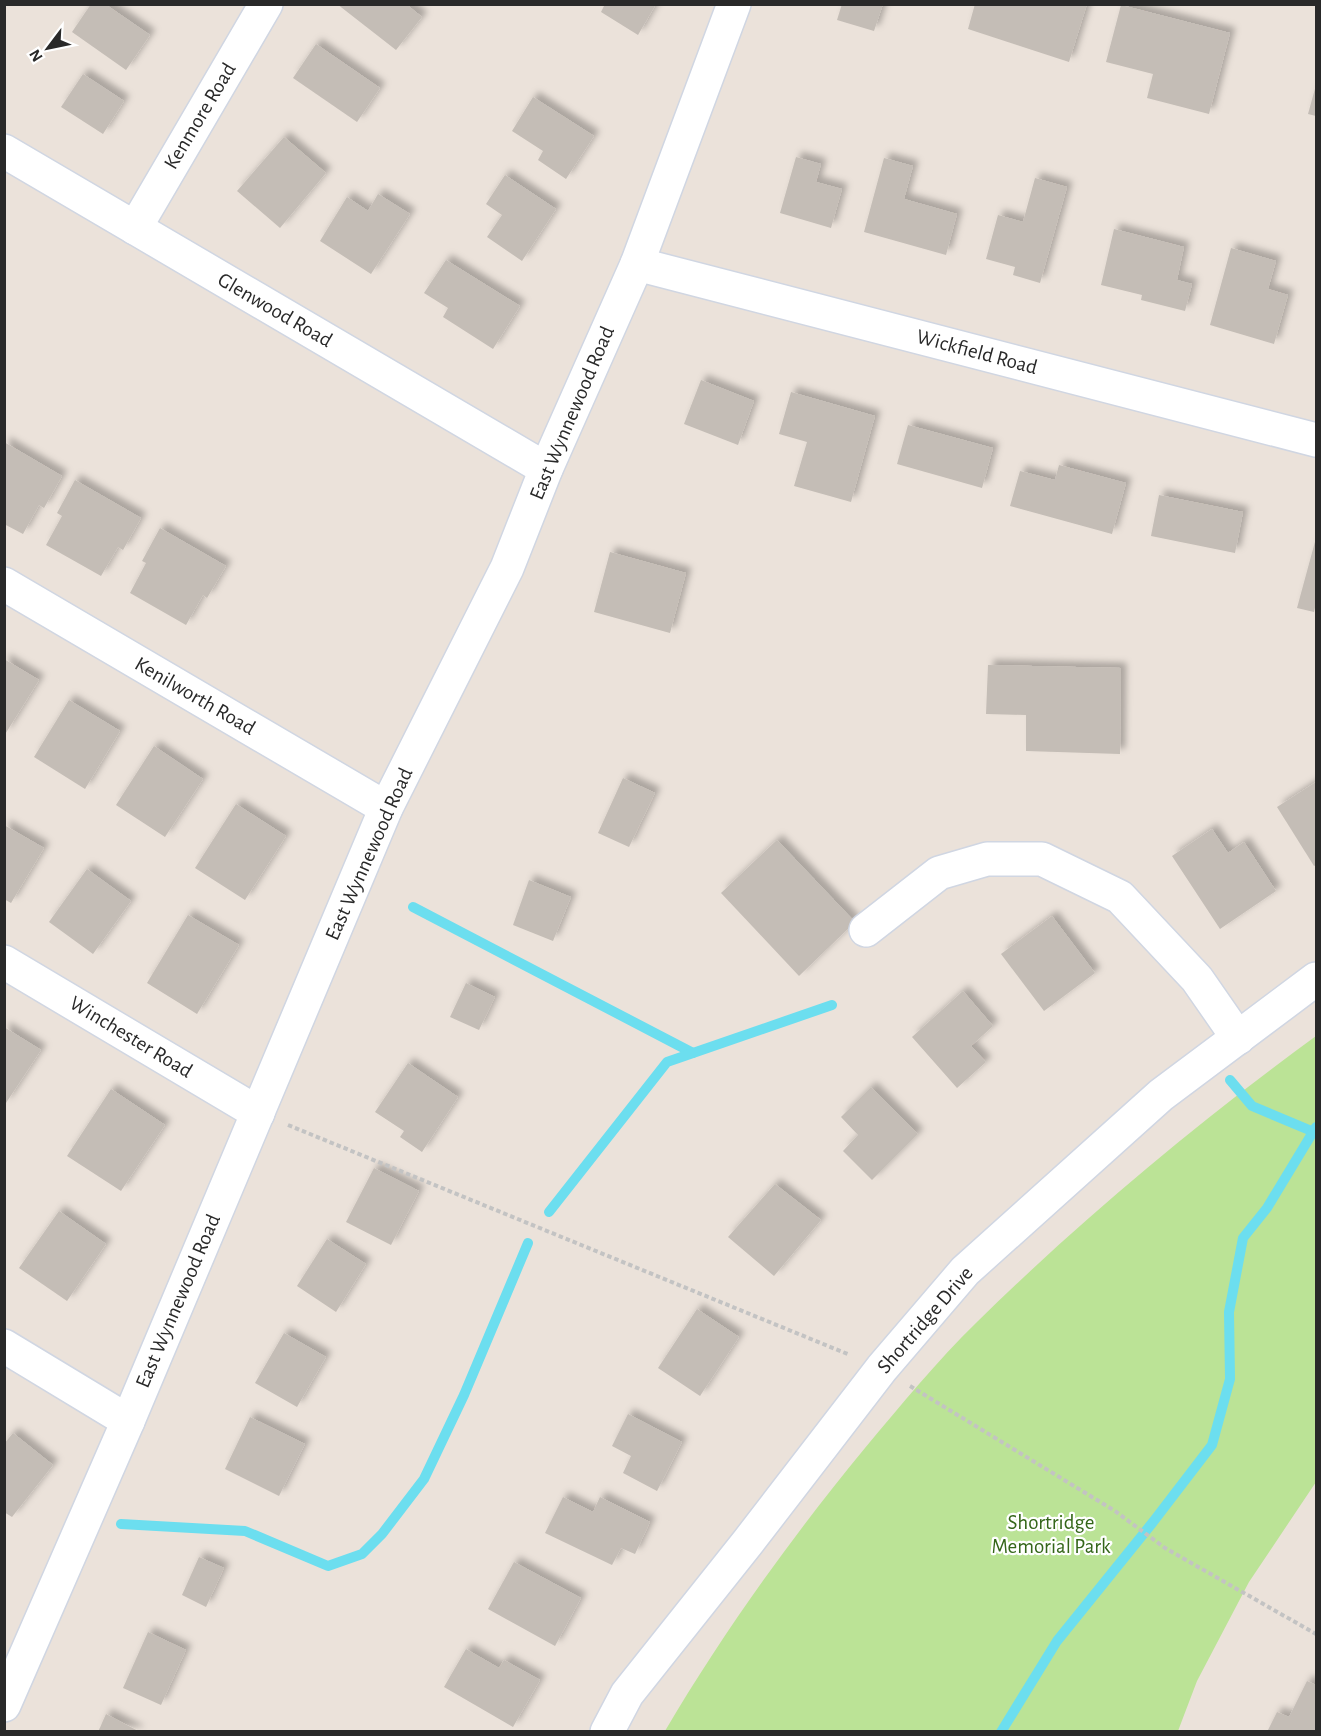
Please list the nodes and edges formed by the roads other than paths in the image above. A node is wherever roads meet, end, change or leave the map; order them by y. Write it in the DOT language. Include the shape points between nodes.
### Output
graph roads {
  1 [pos="266,4"];
  2 [pos="734,4"];
  3 [pos="4,151"];
  4 [pos="135,228"];
  5 [pos="637,264"];
  6 [pos="1317,440"];
  7 [pos="546,469"];
  8 [pos="4,584"];
  9 [pos="386,808"];
  10 [pos="866,930"];
  11 [pos="4,962"];
  12 [pos="1317,979"];
  13 [pos="1238,1038"];
  14 [pos="258,1113"];
  15 [pos="4,1346"];
  16 [pos="128,1421"];
  17 [pos="4,1705"];
  18 [pos="607,1731"];
  1 -- 4 [label="street, Kenmore Road"];
  2 -- 5 [label="street, East Wynnewood Road"];
  3 -- 4 [label="street, Glenwood Road"];
  4 -- 7 [label="street, Glenwood Road"];
  5 -- 6 [label="street, Wickfield Road"];
  5 -- 7 [label="street, East Wynnewood Road"];
  7 -- 9 [label="street, East Wynnewood Road" via="507,568"];
  8 -- 9 [label="street, Kenilworth Road"];
  9 -- 14 [label="street, East Wynnewood Road"];
  10 -- 13 [label="street" via="939,873 987,859 1042,859 1120,897 1197,980"];
  11 -- 14 [label="street, Winchester Road"];
  12 -- 13 [label="street, Shortridge Drive"];
  13 -- 18 [label="street, Shortridge Drive" via="1161,1095 965,1271 882,1368 627,1694"];
  14 -- 16 [label="street, East Wynnewood Road"];
  15 -- 16 [label="street"];
  16 -- 17 [label="street, East Wynnewood Road"];
}
